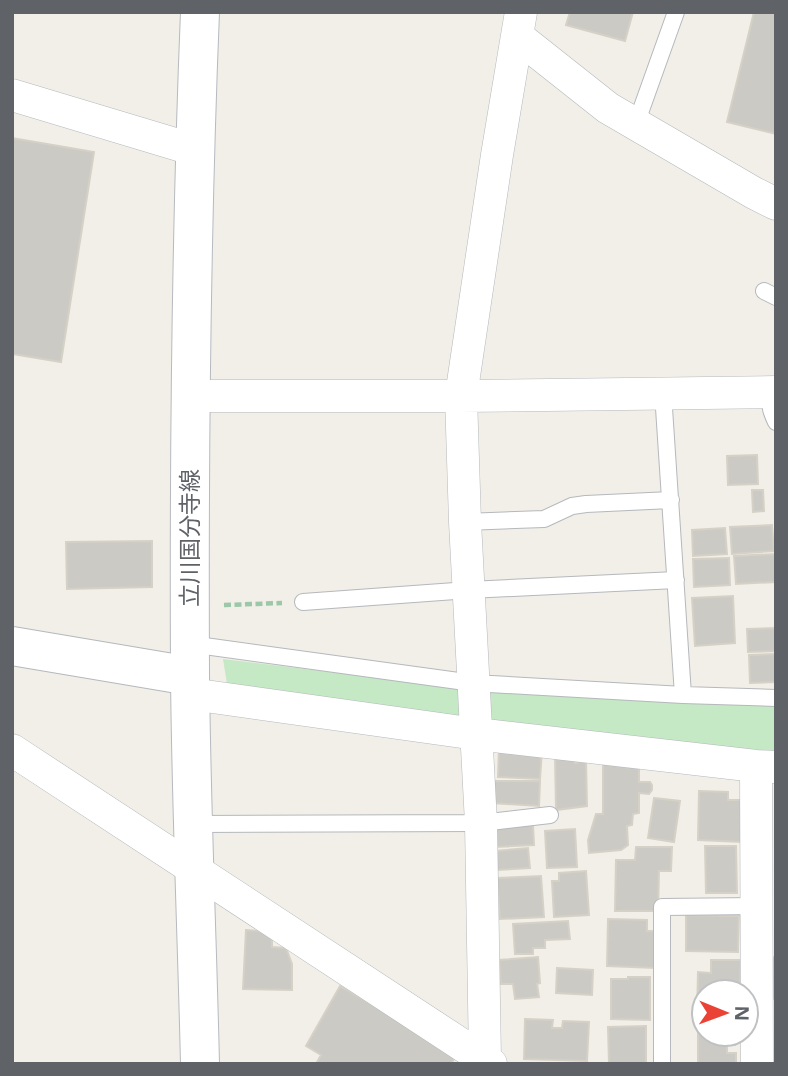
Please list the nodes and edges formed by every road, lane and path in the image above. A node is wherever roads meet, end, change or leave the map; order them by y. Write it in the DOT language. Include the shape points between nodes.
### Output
graph roads {
  1 [pos="200,12"];
  2 [pos="676,12"];
  3 [pos="519,24"];
  4 [pos="12,95"];
  5 [pos="636,124"];
  6 [pos="194,150"];
  7 [pos="776,204"];
  8 [pos="663,393"];
  9 [pos="776,393"];
  10 [pos="190,396"];
  11 [pos="461,396"];
  12 [pos="776,422"];
  13 [pos="671,500"];
  14 [pos="465,522"];
  15 [pos="676,580"];
  16 [pos="469,590"];
  17 [pos="303,602"];
  18 [pos="216,606"];
  19 [pos="12,646"];
  20 [pos="191,671"];
  21 [pos="473,683"];
  22 [pos="683,695"];
  23 [pos="776,698"];
  24 [pos="476,734"];
  25 [pos="12,750"];
  26 [pos="766,766"];
  27 [pos="550,815"];
  28 [pos="481,823"];
  29 [pos="194,824"];
  30 [pos="195,871"];
  31 [pos="757,906"];
  32 [pos="776,1058"];
  33 [pos="488,1061"];
  34 [pos="200,1064"];
  35 [pos="662,1064"];
  36 [pos="757,1064"];
  37 [pos="773,1064"];
  1 -- 6 [label="main road, 立川国分寺線"];
  2 -- 5 [label="lane"];
  3 -- 5 [label="street" via="608,108"];
  3 -- 11 [label="street"];
  4 -- 6 [label="street"];
  5 -- 7 [label="street"];
  6 -- 10 [label="main road, 立川国分寺線"];
  8 -- 9 [label="street"];
  8 -- 11 [label="street"];
  8 -- 13 [label="lane"];
  9 -- 12 [label="lane" via="770,408"];
  10 -- 11 [label="street"];
  10 -- 20 [label="main road, 立川国分寺線"];
  11 -- 14 [label="street"];
  13 -- 14 [label="lane" via="572,506 544,519"];
  13 -- 15 [label="lane"];
  14 -- 16 [label="street"];
  15 -- 16 [label="lane"];
  15 -- 22 [label="lane"];
  16 -- 17 [label="lane"];
  16 -- 21 [label="street"];
  17 -- 18 [label="path"];
  19 -- 20 [label="main road"];
  20 -- 21 [label="lane"];
  20 -- 24 [label="street"];
  20 -- 29 [label="main road, 立川国分寺線"];
  21 -- 22 [label="lane"];
  21 -- 24 [label="street"];
  22 -- 23 [label="lane"];
  24 -- 26 [label="street"];
  24 -- 28 [label="street"];
  25 -- 30 [label="street"];
  26 -- 31 [label="street"];
  27 -- 28 [label="lane"];
  28 -- 29 [label="lane"];
  28 -- 33 [label="street"];
  29 -- 30 [label="main road, 立川国分寺線"];
  30 -- 33 [label="street"];
  30 -- 34 [label="main road, 立川国分寺線"];
  31 -- 35 [label="lane" via="663,907"];
  31 -- 36 [label="street"];
  32 -- 37 [label="street"];
}
